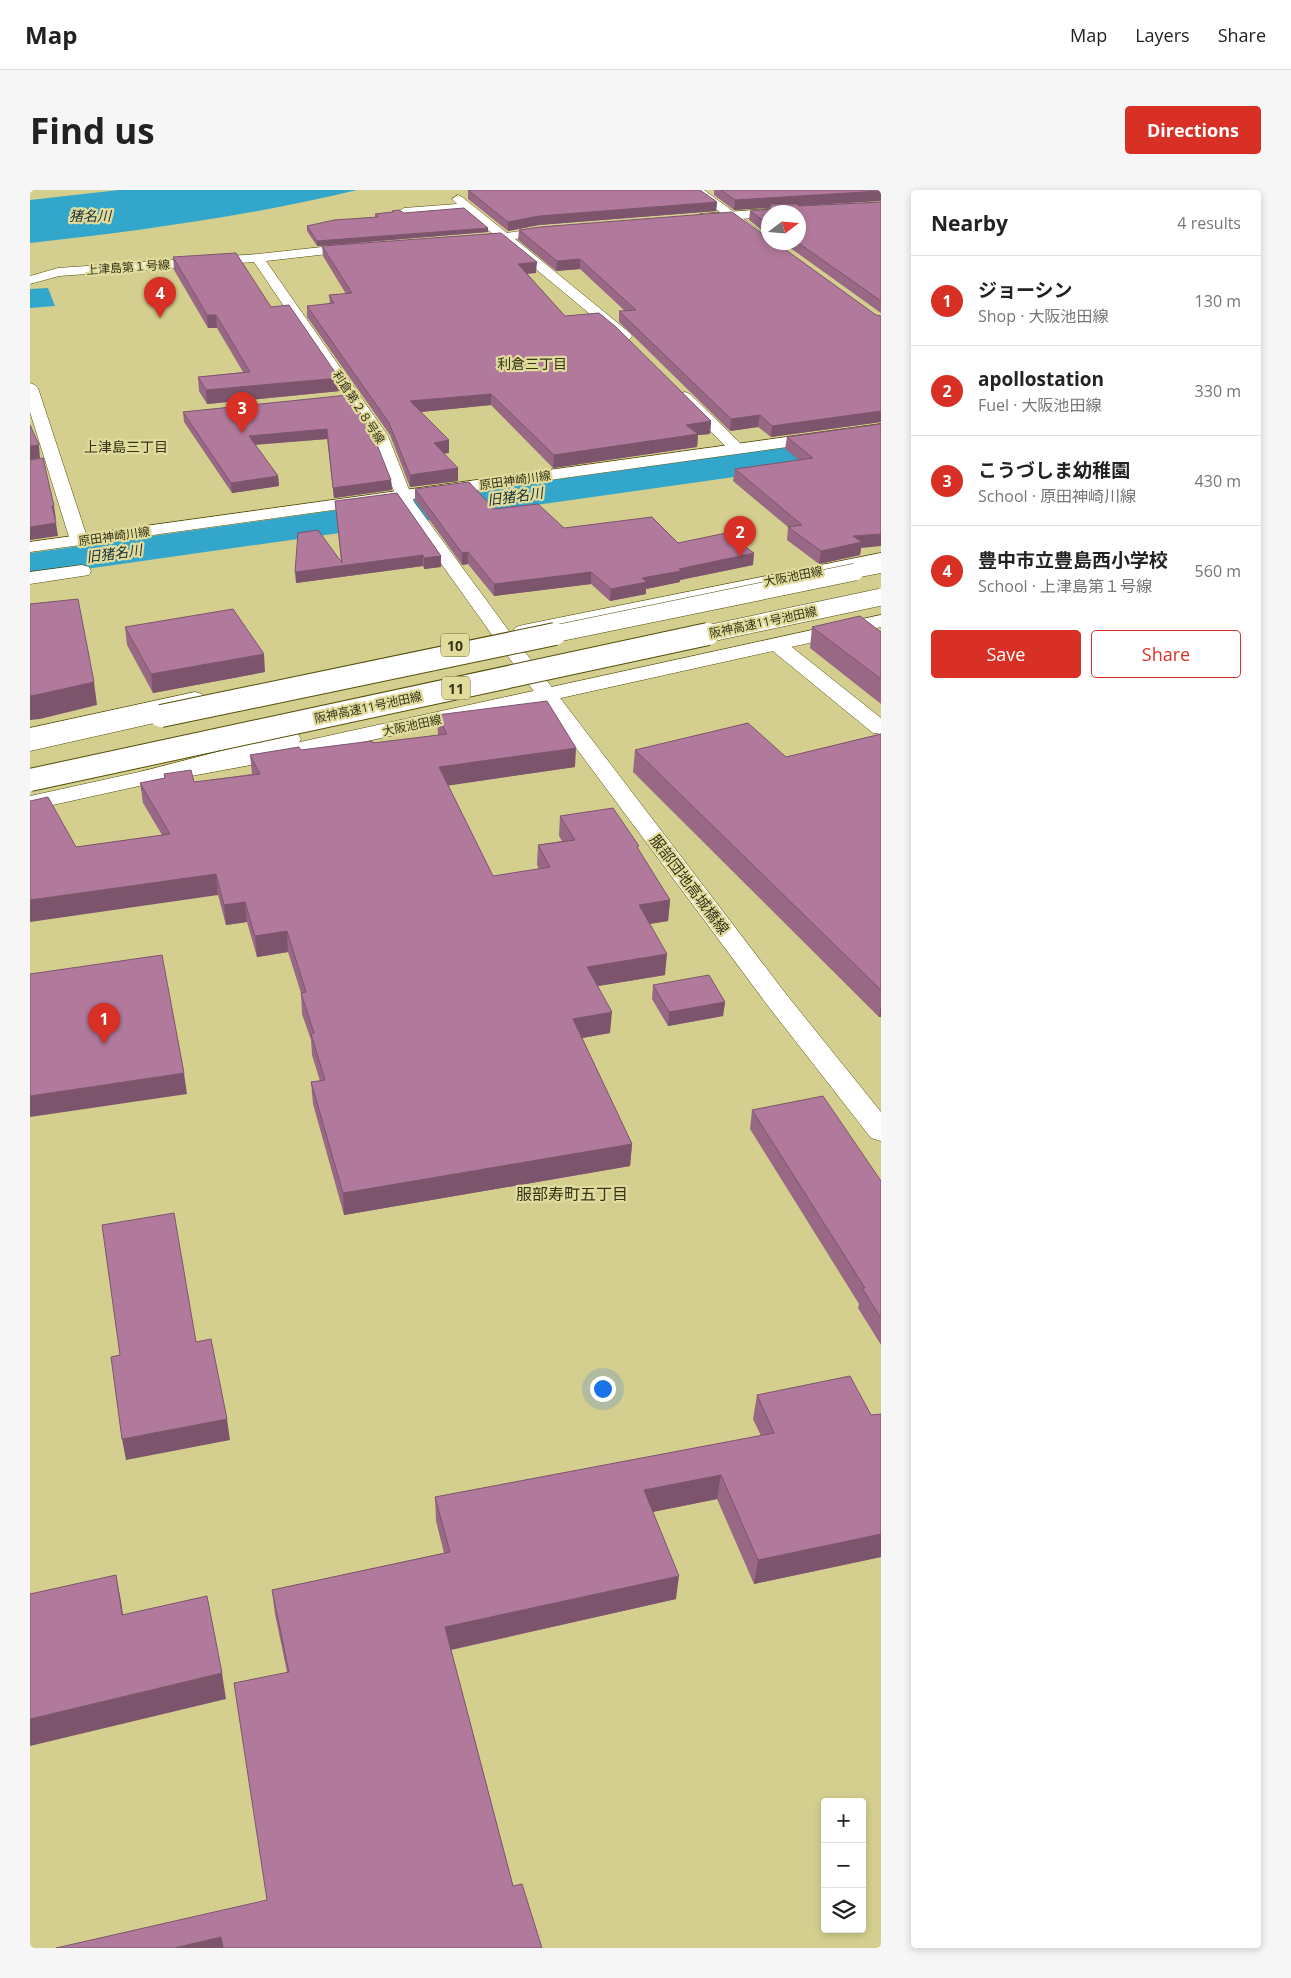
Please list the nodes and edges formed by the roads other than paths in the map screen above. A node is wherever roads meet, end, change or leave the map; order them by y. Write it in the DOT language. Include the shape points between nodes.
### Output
graph roads {
  1 [pos="696,190"];
  2 [pos="404,212"];
  3 [pos="761,214"];
  4 [pos="730,216"];
  5 [pos="686,219"];
  6 [pos="568,228"];
  7 [pos="506,237"];
  8 [pos="761,237"];
  9 [pos="452,241"];
  10 [pos="225,244"];
  11 [pos="368,247"];
  12 [pos="258,258"];
  13 [pos="235,260"];
  14 [pos="30,280"];
  15 [pos="636,347"];
  16 [pos="676,388"];
  17 [pos="31,396"];
  18 [pos="354,397"];
  19 [pos="335,399"];
  20 [pos="881,429"];
  21 [pos="737,449"];
  22 [pos="404,499"];
  23 [pos="79,540"];
  24 [pos="30,547"];
  25 [pos="881,558"];
  26 [pos="881,567"];
  27 [pos="82,571"];
  28 [pos="30,578"];
  29 [pos="881,580"];
  30 [pos="881,597"];
  31 [pos="881,611"];
  32 [pos="881,621"];
  33 [pos="502,635"];
  34 [pos="776,644"];
  35 [pos="547,695"];
  36 [pos="881,728"];
  37 [pos="30,734"];
  38 [pos="30,745"];
  39 [pos="30,762"];
  40 [pos="148,777"];
  41 [pos="30,780"];
  42 [pos="30,803"];
  43 [pos="881,1131"];
  1 -- 4 [label="main road"];
  2 -- 7 [label="main road" via="463,203"];
  3 -- 4 [label="main road"];
  4 -- 5 [label="main road"];
  4 -- 8 [label="main road"];
  6 -- 7 [label="main road"];
  7 -- 9 [label="main road"];
  7 -- 15 [label="main road"];
  10 -- 13 [label="main road"];
  11 -- 12 [label="main road, 上津島第１号線"];
  12 -- 13 [label="main road, 上津島第１号線"];
  12 -- 18 [label="main road, 利倉第２８号線"];
  13 -- 14 [label="main road, 上津島第１号線" via="58,272"];
  16 -- 21 [label="main road"];
  17 -- 23 [label="main road" via="46,464"];
  18 -- 19 [label="main road"];
  18 -- 22 [label="main road, 利倉第２８号線" via="380,436"];
  20 -- 21 [label="main road, 原田神崎川線"];
  21 -- 22 [label="main road, 原田神崎川線"];
  22 -- 23 [label="main road, 原田神崎川線"];
  22 -- 33 [label="main road, 利倉第２８号線"];
  23 -- 24 [label="main road, 原田神崎川線"];
  25 -- 33 [label="main road, 大阪池田線 / 10"];
  26 -- 38 [label="main road, bridge"];
  27 -- 28 [label="main road"];
  29 -- 39 [label="main road, 阪神高速11号池田線 / 11"];
  30 -- 41 [label="main road, 阪神高速11号池田線 / 11, bridge"];
  31 -- 40 [label="main road, 11" via="290,739"];
  32 -- 34 [label="main road, 大阪池田線"];
  33 -- 35 [label="main road, 服部団地高城橋線"];
  33 -- 37 [label="main road, 大阪池田線 / 10"];
  34 -- 35 [label="main road, 大阪池田線"];
  34 -- 36 [label="main road"];
  35 -- 40 [label="main road, 大阪池田線" via="300,749"];
  35 -- 43 [label="main road, 服部団地高城橋線" via="777,1000"];
  40 -- 42 [label="main road, 大阪池田線"];
}
